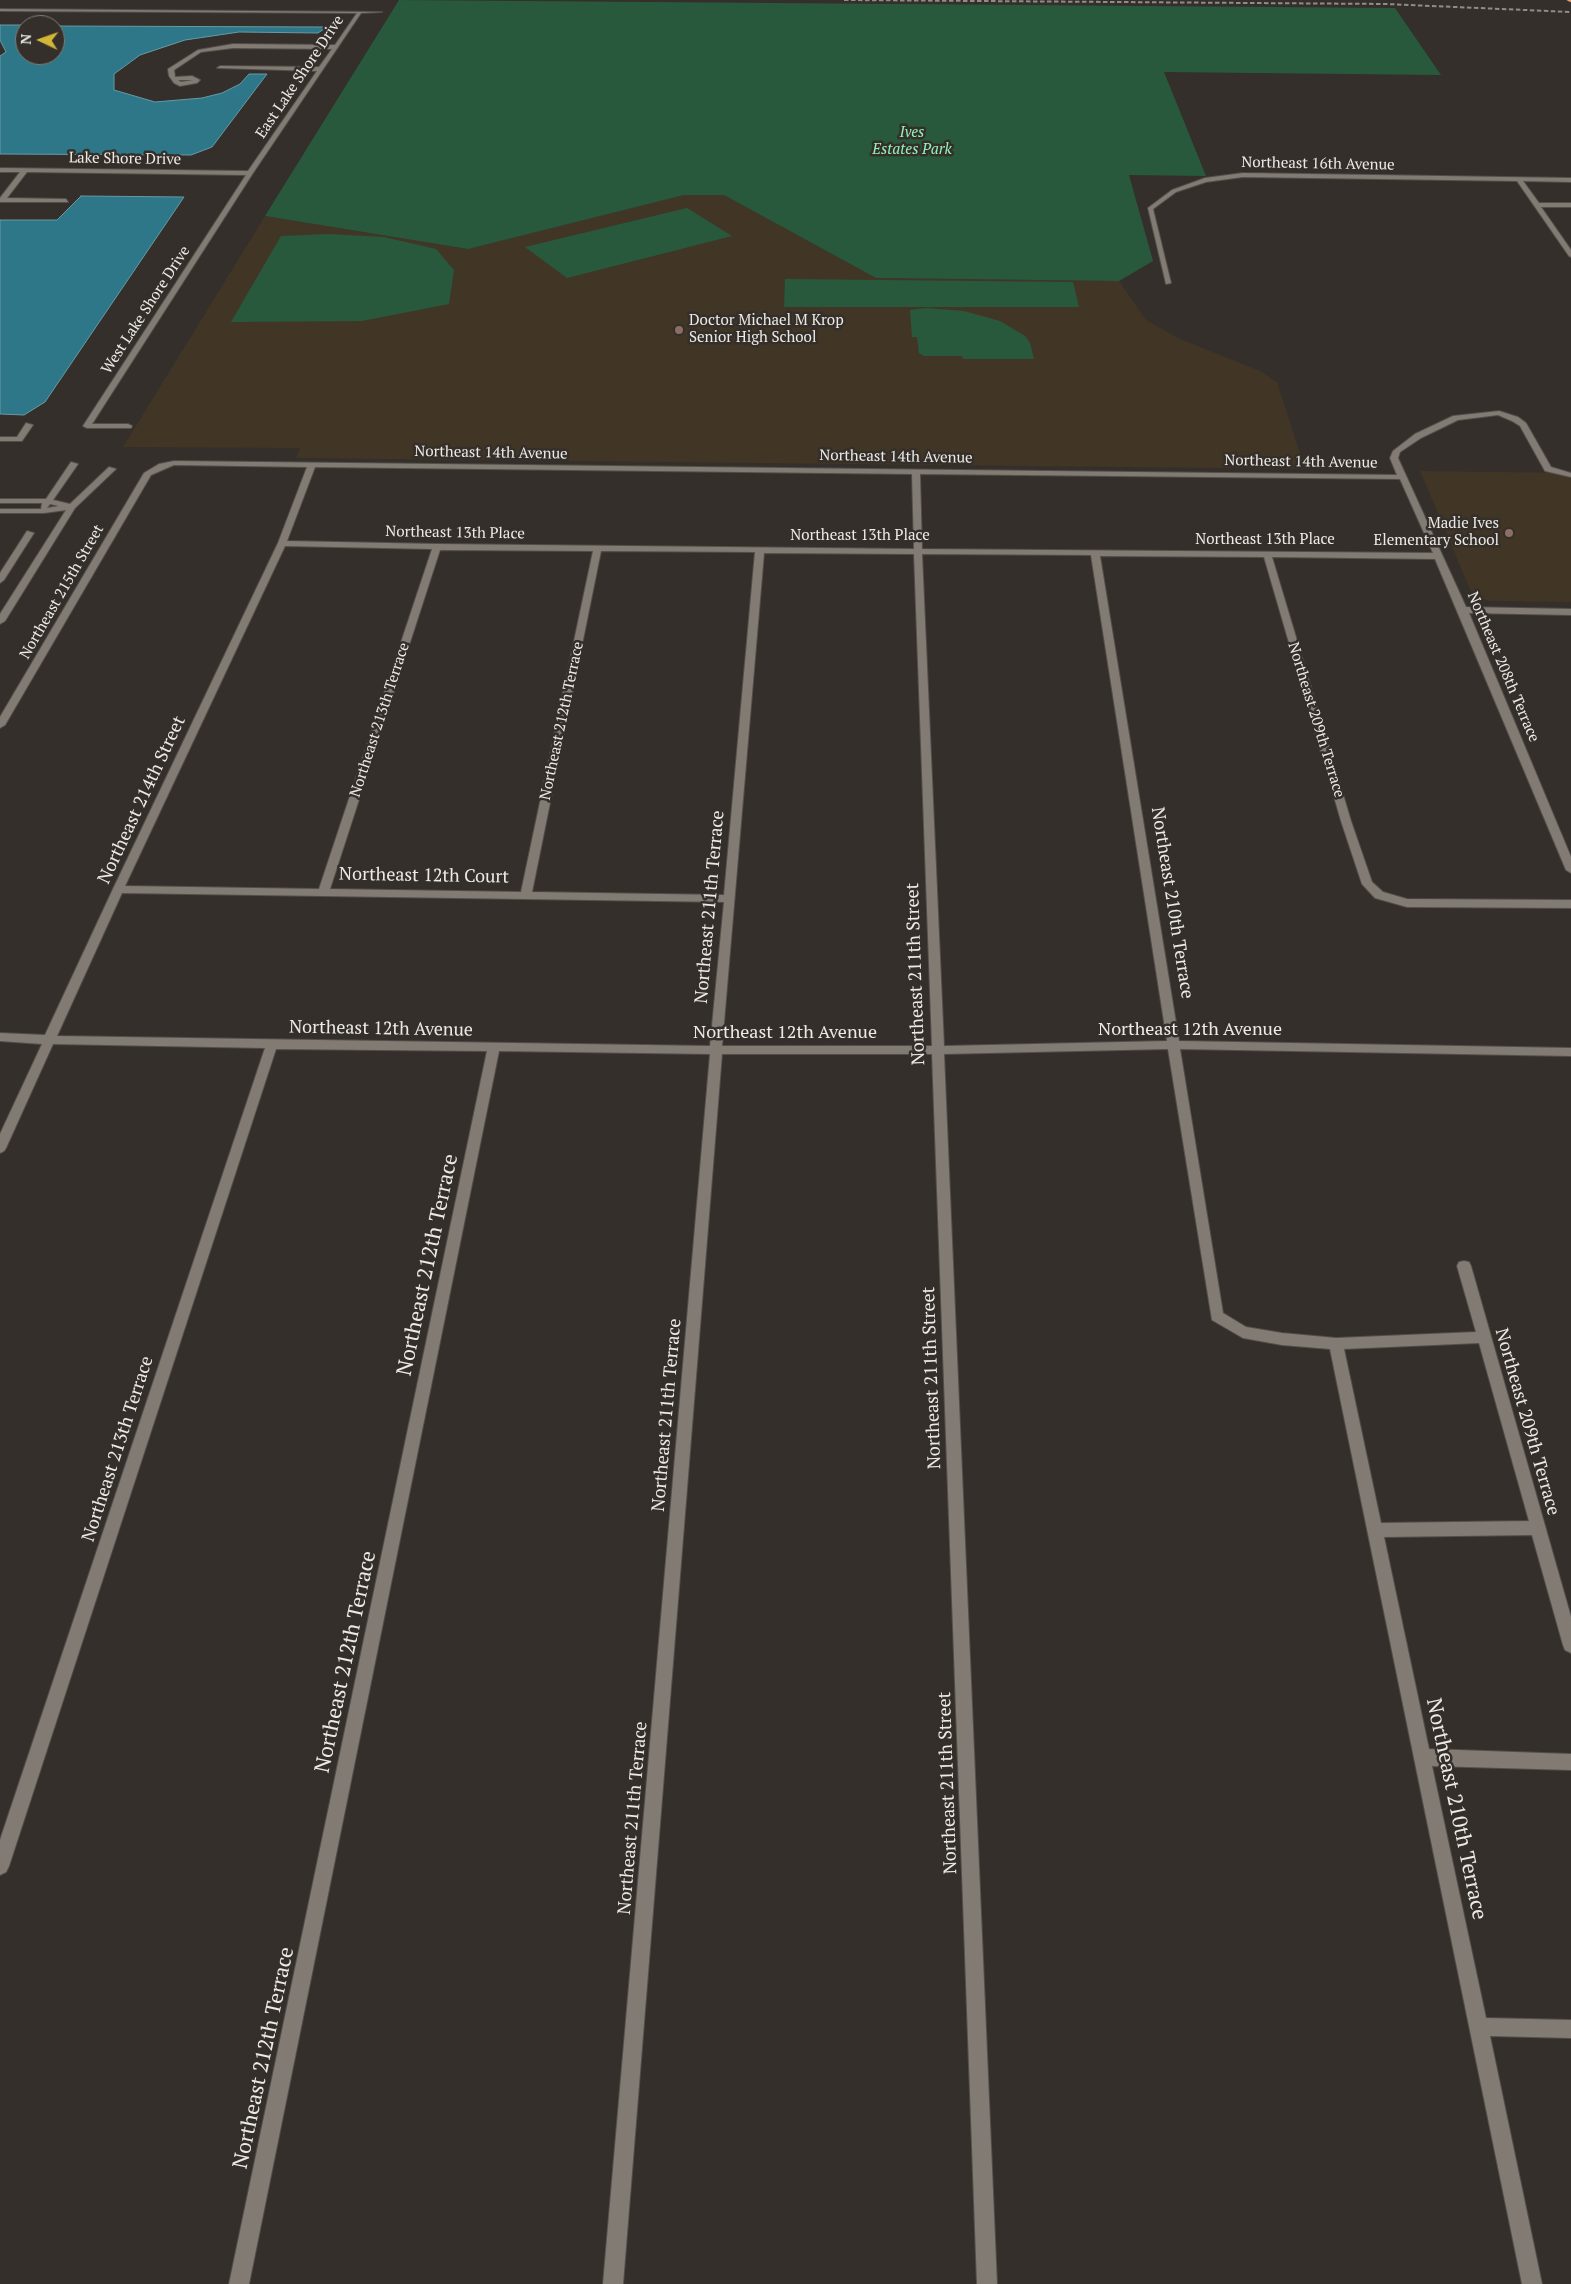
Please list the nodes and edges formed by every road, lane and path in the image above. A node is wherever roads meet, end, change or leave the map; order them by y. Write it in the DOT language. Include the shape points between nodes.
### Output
graph roads {
  1 [pos="0,10"];
  2 [pos="360,12"];
  3 [pos="380,12"];
  4 [pos="335,47"];
  5 [pos="220,68"];
  6 [pos="322,68"];
  7 [pos="174,79"];
  8 [pos="0,170"];
  9 [pos="25,170"];
  10 [pos="250,174"];
  11 [pos="1519,179"];
  12 [pos="1571,180"];
  13 [pos="1,200"];
  14 [pos="66,201"];
  15 [pos="1536,205"];
  16 [pos="1571,205"];
  17 [pos="1571,255"];
  18 [pos="1168,283"];
  19 [pos="29,425"];
  20 [pos="128,426"];
  21 [pos="0,439"];
  22 [pos="74,464"];
  23 [pos="312,465"];
  24 [pos="112,470"];
  25 [pos="916,471"];
  26 [pos="148,473"];
  27 [pos="1571,475"];
  28 [pos="1404,477"];
  29 [pos="0,501"];
  30 [pos="48,501"];
  31 [pos="72,507"];
  32 [pos="41,511"];
  33 [pos="0,512"];
  34 [pos="30,533"];
  35 [pos="282,543"];
  36 [pos="437,547"];
  37 [pos="598,547"];
  38 [pos="760,549"];
  39 [pos="918,550"];
  40 [pos="1095,553"];
  41 [pos="1267,554"];
  42 [pos="1439,556"];
  43 [pos="0,580"];
  44 [pos="1463,610"];
  45 [pos="1571,612"];
  46 [pos="0,621"];
  47 [pos="0,725"];
  48 [pos="1571,870"];
  49 [pos="118,889"];
  50 [pos="323,893"];
  51 [pos="526,895"];
  52 [pos="730,899"];
  53 [pos="1571,904"];
  54 [pos="0,1037"];
  55 [pos="49,1040"];
  56 [pos="272,1044"];
  57 [pos="1175,1045"];
  58 [pos="494,1048"];
  59 [pos="716,1050"];
  60 [pos="938,1050"];
  61 [pos="1571,1052"];
  62 [pos="0,1148"];
  63 [pos="1464,1266"];
  64 [pos="1483,1337"];
  65 [pos="1336,1344"];
  66 [pos="1538,1528"];
  67 [pos="1375,1530"];
  68 [pos="1571,1645"];
  69 [pos="1421,1757"];
  70 [pos="1571,1762"];
  71 [pos="0,1866"];
  72 [pos="1479,2027"];
  73 [pos="1571,2029"];
  74 [pos="239,2284"];
  75 [pos="613,2284"];
  76 [pos="987,2284"];
  77 [pos="1532,2284"];
  1 -- 2 [label="street"];
  2 -- 3 [label="street, East Lake Shore Drive"];
  2 -- 4 [label="street, East Lake Shore Drive"];
  4 -- 6 [label="street, East Lake Shore Drive"];
  4 -- 7 [label="street" via="233,46 200,51 171,69"];
  5 -- 6 [label="street"];
  6 -- 10 [label="street, East Lake Shore Drive"];
  8 -- 9 [label="street, Lake Shore Drive"];
  9 -- 10 [label="street, Lake Shore Drive"];
  9 -- 13 [label="street"];
  10 -- 20 [label="street, West Lake Shore Drive" via="87,426"];
  11 -- 12 [label="street, Northeast 16th Avenue"];
  11 -- 15 [label="street"];
  11 -- 18 [label="street, Northeast 16th Avenue" via="1243,175 1190,184 1150,209"];
  13 -- 14 [label="street"];
  15 -- 16 [label="street"];
  15 -- 17 [label="street"];
  19 -- 21 [label="street" via="19,439"];
  22 -- 30 [label="street"];
  23 -- 25 [label="street, Northeast 14th Avenue"];
  23 -- 26 [label="street, Northeast 14th Avenue" via="183,463 162,466"];
  23 -- 35 [label="street, Northeast 214th Street"];
  24 -- 31 [label="street"];
  25 -- 28 [label="street, Northeast 14th Avenue"];
  25 -- 39 [label="street, Northeast 211th Street"];
  26 -- 47 [label="street, Northeast 215th Street"];
  27 -- 28 [label="street, Northeast 14th Avenue" via="1548,469 1523,425 1515,418 1489,414 1456,418 1418,436 1397,451 1394,458"];
  28 -- 42 [label="street, Northeast 208th Terrace"];
  29 -- 30 [label="street"];
  30 -- 31 [label="street"];
  30 -- 32 [label="street"];
  31 -- 32 [label="street"];
  31 -- 46 [label="street"];
  32 -- 33 [label="street"];
  34 -- 43 [label="street"];
  35 -- 36 [label="street, Northeast 13th Place"];
  35 -- 49 [label="street, Northeast 214th Street"];
  36 -- 37 [label="street, Northeast 13th Place"];
  36 -- 50 [label="street, Northeast 213th Terrace"];
  37 -- 38 [label="street, Northeast 13th Place"];
  37 -- 51 [label="street, Northeast 212th Terrace"];
  38 -- 39 [label="street, Northeast 13th Place"];
  38 -- 52 [label="street, Northeast 211th Terrace"];
  39 -- 40 [label="street, Northeast 13th Place"];
  39 -- 60 [label="street, Northeast 211th Street"];
  40 -- 41 [label="street, Northeast 13th Place"];
  40 -- 57 [label="street, Northeast 210th Terrace"];
  41 -- 42 [label="street, Northeast 13th Place"];
  41 -- 53 [label="street, Northeast 209th Terrace" via="1367,884 1378,895 1407,903"];
  42 -- 44 [label="street, Northeast 208th Terrace"];
  44 -- 45 [label="street"];
  44 -- 48 [label="street, Northeast 208th Terrace"];
  49 -- 50 [label="street, Northeast 12th Court"];
  49 -- 55 [label="street, Northeast 214th Street"];
  50 -- 51 [label="street, Northeast 12th Court"];
  51 -- 52 [label="street, Northeast 12th Court"];
  52 -- 59 [label="street, Northeast 211th Terrace"];
  54 -- 55 [label="street, Northeast 12th Avenue"];
  55 -- 56 [label="street, Northeast 12th Avenue"];
  55 -- 62 [label="street, Northeast 214th Street"];
  56 -- 58 [label="street, Northeast 12th Avenue"];
  56 -- 71 [label="street, Northeast 213th Terrace"];
  57 -- 60 [label="street, Northeast 12th Avenue"];
  57 -- 61 [label="street, Northeast 12th Avenue"];
  57 -- 65 [label="street, Northeast 210th Terrace" via="1217,1316 1243,1332"];
  58 -- 59 [label="street, Northeast 12th Avenue"];
  58 -- 74 [label="street, Northeast 212th Terrace"];
  59 -- 60 [label="street, Northeast 12th Avenue"];
  59 -- 75 [label="street, Northeast 211th Terrace"];
  60 -- 76 [label="street, Northeast 211th Street"];
  63 -- 64 [label="street, Northeast 209th Terrace"];
  64 -- 65 [label="street, Northeast 210th Terrace"];
  64 -- 66 [label="street, Northeast 209th Terrace"];
  65 -- 67 [label="street, Northeast 210th Terrace"];
  66 -- 67 [label="street"];
  66 -- 68 [label="street, Northeast 209th Terrace"];
  67 -- 69 [label="street, Northeast 210th Terrace"];
  69 -- 70 [label="street"];
  69 -- 72 [label="street, Northeast 210th Terrace"];
  72 -- 73 [label="street"];
  72 -- 77 [label="street, Northeast 210th Terrace"];
}
